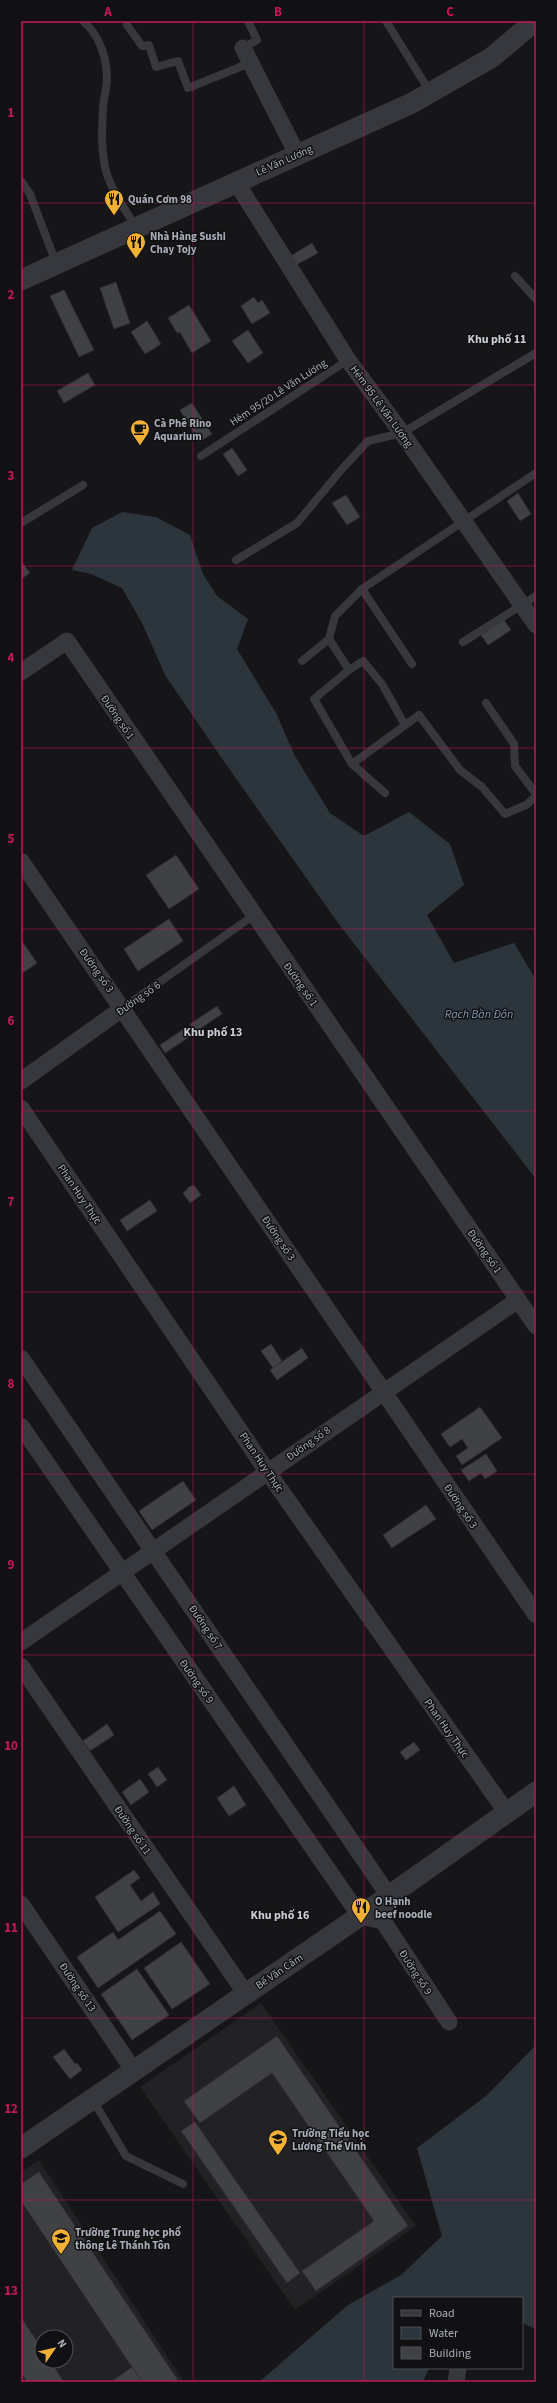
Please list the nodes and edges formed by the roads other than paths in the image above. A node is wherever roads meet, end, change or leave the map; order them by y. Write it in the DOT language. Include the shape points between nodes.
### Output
graph roads {
  1 [pos="83,21"];
  2 [pos="248,21"];
  3 [pos="386,21"];
  4 [pos="535,21"];
  5 [pos="127,25"];
  6 [pos="243,48"];
  7 [pos="250,63"];
  8 [pos="431,94"];
  9 [pos="297,154"];
  10 [pos="21,181"];
  11 [pos="236,182"];
  12 [pos="136,228"];
  13 [pos="56,263"];
  14 [pos="515,276"];
  15 [pos="21,280"];
  16 [pos="536,299"];
  17 [pos="536,353"];
  18 [pos="348,360"];
  19 [pos="402,433"];
  20 [pos="201,456"];
  21 [pos="536,474"];
  22 [pos="84,485"];
  23 [pos="464,522"];
  24 [pos="21,523"];
  25 [pos="236,560"];
  26 [pos="362,589"];
  27 [pos="536,596"];
  28 [pos="522,606"];
  29 [pos="536,625"];
  30 [pos="329,639"];
  31 [pos="463,642"];
  32 [pos="302,661"];
  33 [pos="412,664"];
  34 [pos="349,670"];
  35 [pos="21,672"];
  36 [pos="486,702"];
  37 [pos="405,725"];
  38 [pos="352,764"];
  39 [pos="385,793"];
  40 [pos="536,795"];
  41 [pos="21,861"];
  42 [pos="254,916"];
  43 [pos="123,1008"];
  44 [pos="21,1081"];
  45 [pos="21,1108"];
  46 [pos="518,1300"];
  47 [pos="536,1326"];
  48 [pos="21,1358"];
  49 [pos="383,1391"];
  50 [pos="21,1426"];
  51 [pos="268,1471"];
  52 [pos="154,1550"];
  53 [pos="121,1572"];
  54 [pos="536,1615"];
  55 [pos="21,1642"];
  56 [pos="21,1666"];
  57 [pos="536,1792"];
  58 [pos="507,1813"];
  59 [pos="388,1896"];
  60 [pos="21,1904"];
  61 [pos="360,1916"];
  62 [pos="384,1921"];
  63 [pos="246,1994"];
  64 [pos="449,2022"];
  65 [pos="134,2071"];
  66 [pos="92,2100"];
  67 [pos="21,2148"];
  68 [pos="183,2184"];
  69 [pos="458,2369"];
  70 [pos="456,2382"];
  1 -- 12 [label="lane" via="90,27 105,60 107,79 102,136 105,168 114,192"];
  2 -- 6 [label="lane" via="257,40"];
  3 -- 8 [label="lane"];
  4 -- 8 [label="street, Lê Văn Lương" via="491,58"];
  5 -- 7 [label="lane" via="142,46 149,45 156,67 178,61 188,88"];
  6 -- 7 [label="street"];
  7 -- 9 [label="street"];
  8 -- 9 [label="street, Lê Văn Lương"];
  9 -- 11 [label="street, Lê Văn Lương"];
  10 -- 13 [label="lane" via="30,194"];
  11 -- 12 [label="street, Lê Văn Lương"];
  11 -- 18 [label="street, Hẻm 95 Lê Văn Lương"];
  12 -- 13 [label="street, Lê Văn Lương"];
  13 -- 15 [label="street, Lê Văn Lương"];
  14 -- 16 [label="lane"];
  17 -- 19 [label="lane"];
  18 -- 19 [label="street, Hẻm 95 Lê Văn Lương"];
  18 -- 20 [label="lane, Hẻm 95/20 Lê Văn Lương"];
  19 -- 23 [label="street, Hẻm 95 Lê Văn Lương"];
  19 -- 25 [label="lane" via="368,441 297,523"];
  21 -- 23 [label="lane"];
  22 -- 24 [label="lane"];
  23 -- 26 [label="lane"];
  23 -- 28 [label="street, Hẻm 95 Lê Văn Lương"];
  26 -- 30 [label="lane" via="335,616"];
  26 -- 33 [label="lane"];
  27 -- 28 [label="lane"];
  28 -- 29 [label="street, Hẻm 95 Lê Văn Lương"];
  28 -- 31 [label="lane"];
  30 -- 32 [label="lane"];
  30 -- 34 [label="lane"];
  34 -- 37 [label="lane" via="363,661 382,684"];
  34 -- 38 [label="lane" via="314,699"];
  35 -- 42 [label="street, Đường số 1" via="67,641"];
  36 -- 40 [label="lane" via="514,744 515,766"];
  37 -- 38 [label="lane"];
  37 -- 40 [label="lane" via="419,715 460,770 482,787 505,814 526,805"];
  38 -- 39 [label="lane"];
  41 -- 43 [label="street, Đường số 3"];
  42 -- 43 [label="lane, Đường số 6"];
  42 -- 46 [label="street, Đường số 1"];
  43 -- 44 [label="street, Đường số 6"];
  43 -- 49 [label="street, Đường số 3"];
  45 -- 51 [label="street, Phan Huy Thực"];
  46 -- 47 [label="street, Đường số 1"];
  46 -- 49 [label="street, Đường số 8"];
  48 -- 52 [label="street, Đường số 7"];
  49 -- 51 [label="street, Đường số 8"];
  49 -- 54 [label="street, Đường số 3"];
  50 -- 53 [label="street, Đường số 9"];
  51 -- 52 [label="street, Đường số 8"];
  51 -- 58 [label="street, Phan Huy Thực"];
  52 -- 53 [label="street, Đường số 8"];
  52 -- 59 [label="street, Đường số 7"];
  53 -- 55 [label="street, Đường số 8"];
  53 -- 61 [label="street, Đường số 9"];
  56 -- 63 [label="street, Đường số 11"];
  57 -- 58 [label="street, Bế Văn Cấm"];
  58 -- 59 [label="street, Bế Văn Cấm"];
  59 -- 61 [label="street, Bế Văn Cấm"];
  59 -- 62 [label="street"];
  60 -- 65 [label="street, Đường số 13"];
  61 -- 62 [label="street"];
  61 -- 63 [label="street, Bế Văn Cấm"];
  62 -- 64 [label="street, Đường số 9"];
  63 -- 65 [label="street, Bế Văn Cấm"];
  65 -- 66 [label="street, Bế Văn Cấm"];
  66 -- 67 [label="street, Bế Văn Cấm"];
  66 -- 68 [label="lane" via="126,2156"];
  69 -- 70 [label="street"];
}
